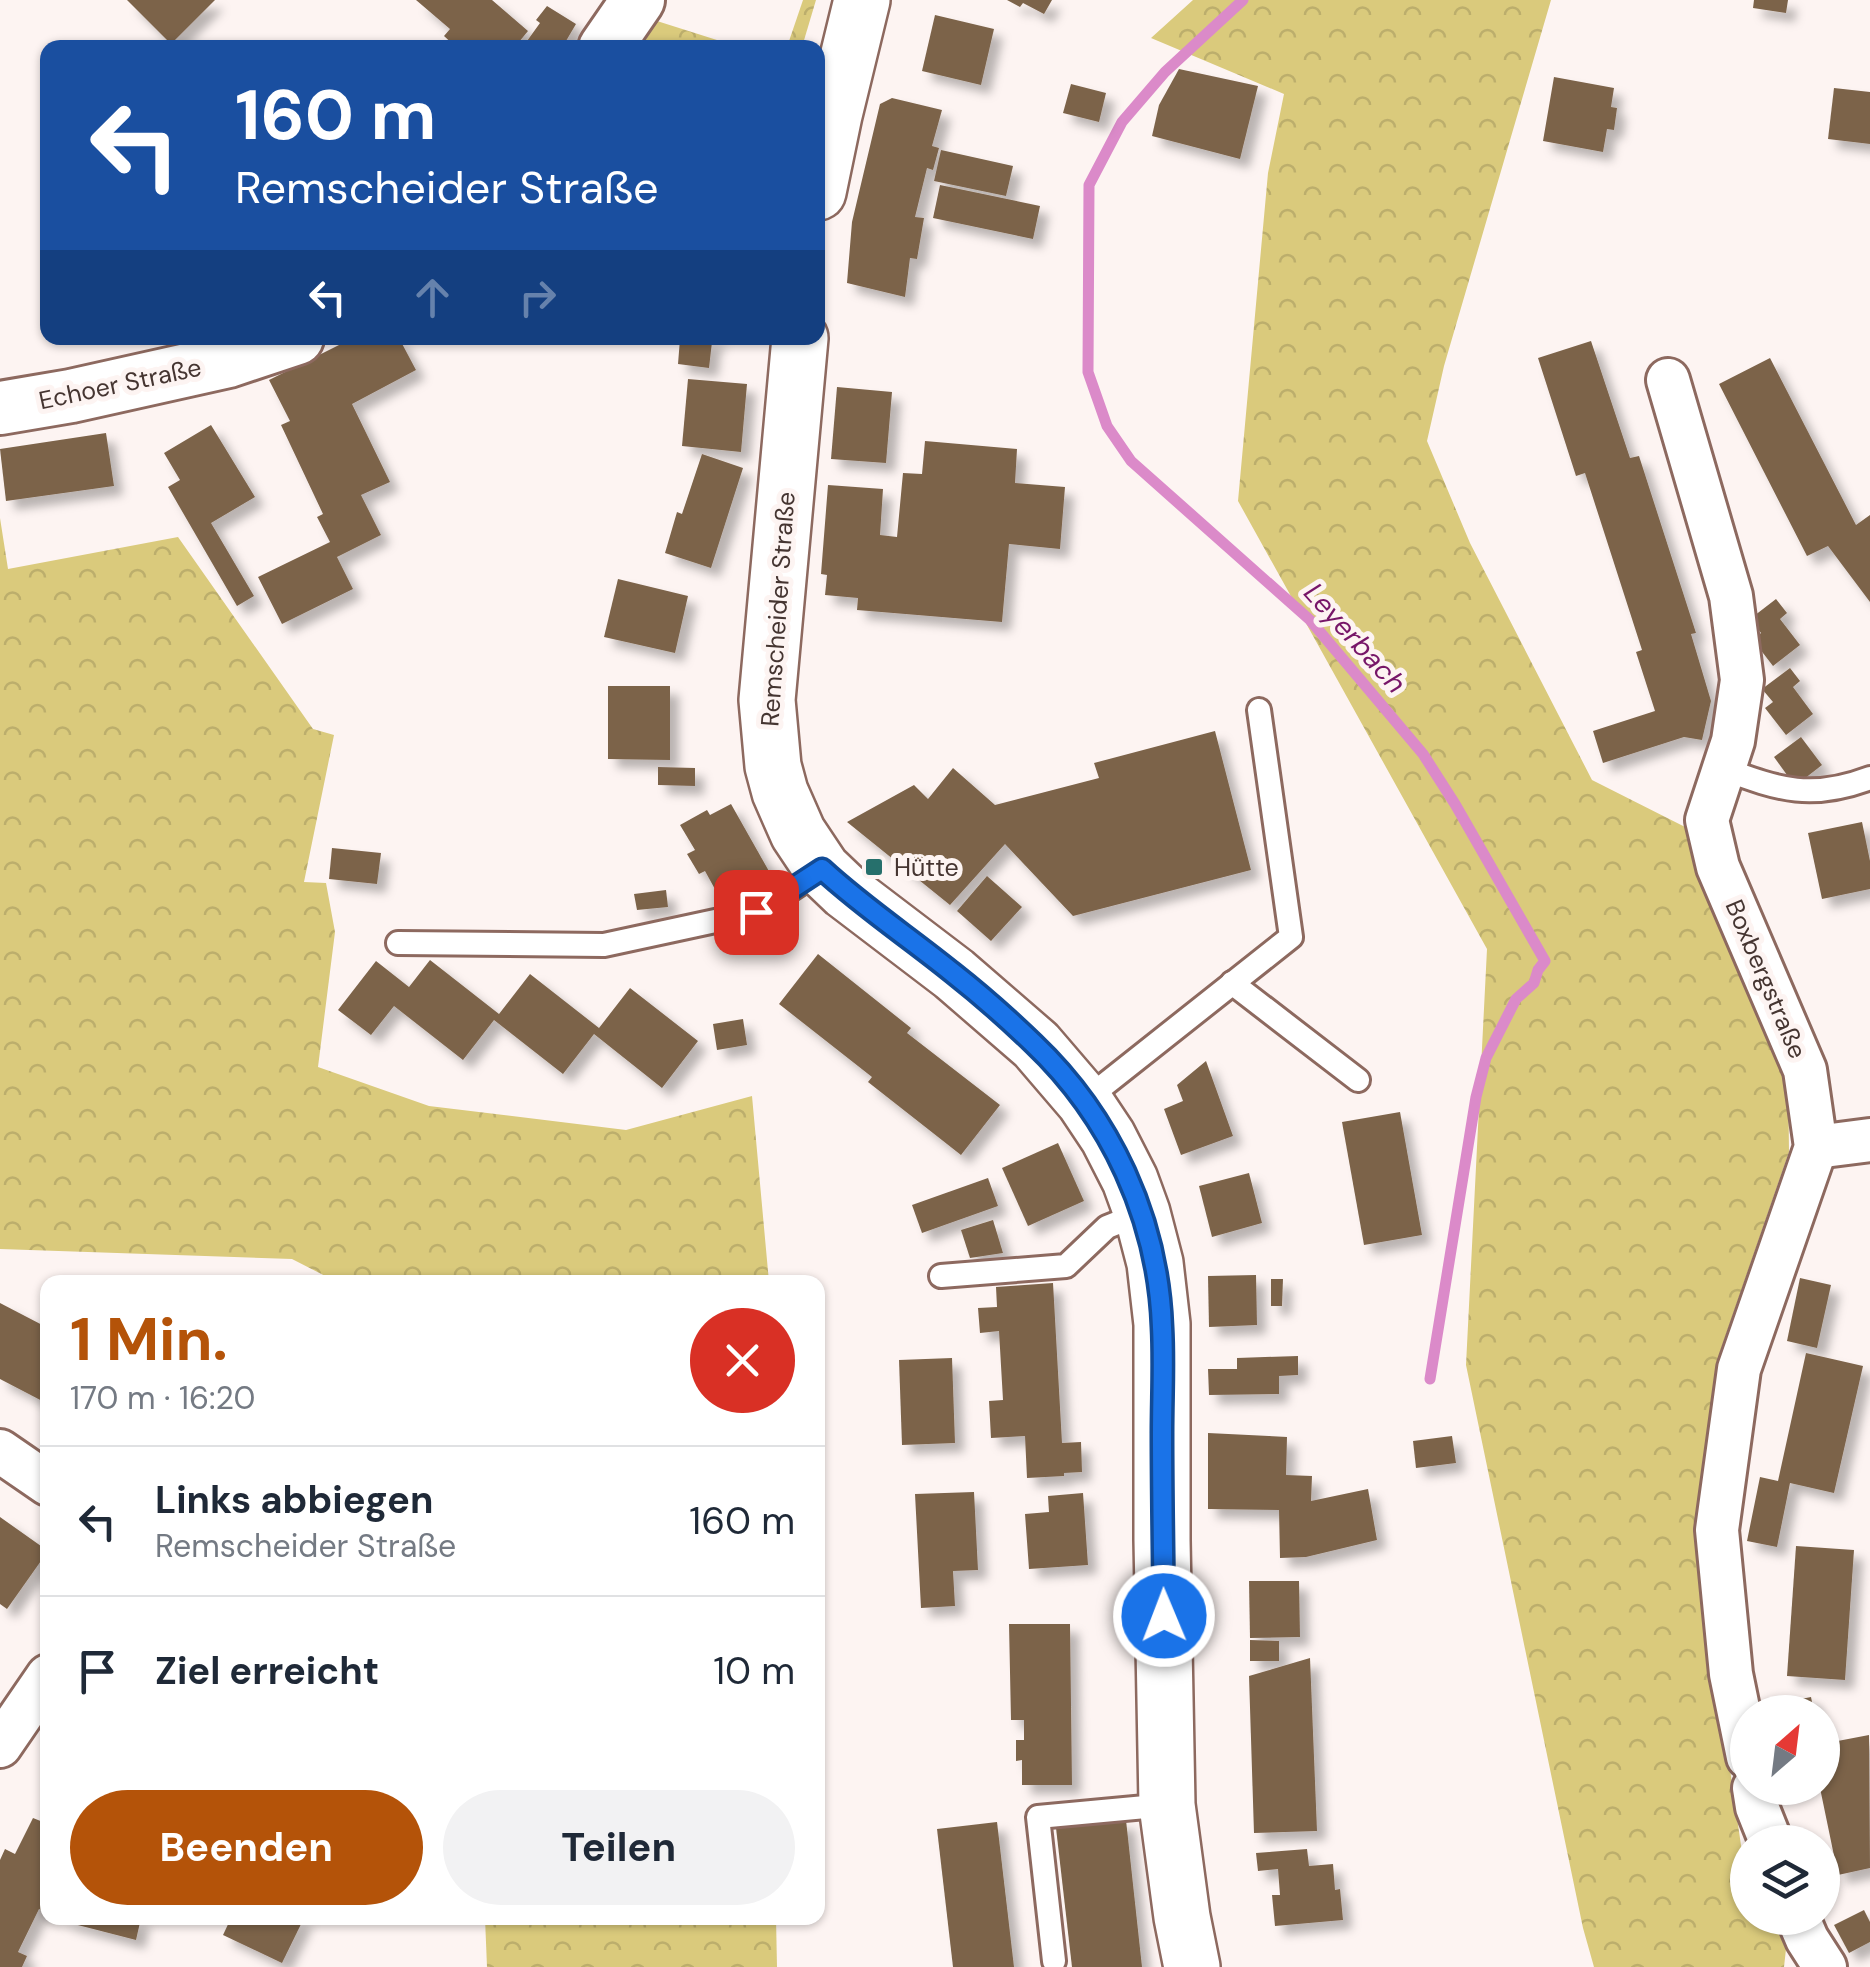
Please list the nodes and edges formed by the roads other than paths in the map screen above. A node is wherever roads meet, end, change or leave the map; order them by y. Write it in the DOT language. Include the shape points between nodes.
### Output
graph roads {
  1 [pos="638,0"];
  2 [pos="862,0"];
  3 [pos="610,40"];
  4 [pos="825,158"];
  5 [pos="264,345"];
  6 [pos="799,345"];
  7 [pos="1668,380"];
  8 [pos="0,408"];
  9 [pos="1259,710"];
  10 [pos="1724,769"];
  11 [pos="1870,778"];
  12 [pos="822,869"];
  13 [pos="398,943"];
  14 [pos="1232,983"];
  15 [pos="1358,1080"];
  16 [pos="1084,1101"];
  17 [pos="1870,1140"];
  18 [pos="1816,1147"];
  19 [pos="1142,1213"];
  20 [pos="941,1276"];
  21 [pos="0,1451"];
  22 [pos="40,1478"];
  23 [pos="1735,1695"];
  24 [pos="40,1701"];
  25 [pos="0,1746"];
  26 [pos="1167,1805"];
  27 [pos="1054,1961"];
  28 [pos="1192,1967"];
  1 -- 3 [label="street"];
  2 -- 4 [label="main road"];
  5 -- 8 [label="street, Echoer Straße" via="228,362"];
  6 -- 12 [label="main road, Remscheider Straße" via="767,700 780,792"];
  7 -- 10 [label="street, Boxbergstraße" via="1731,596 1742,680"];
  9 -- 14 [label="lane" via="1291,936"];
  10 -- 11 [label="lane" via="1805,792"];
  10 -- 18 [label="street, Boxbergstraße" via="1707,820 1718,867 1805,1070"];
  12 -- 13 [label="lane" via="756,912 604,945"];
  12 -- 16 [label="main road, Remscheider Straße" via="1036,1045"];
  14 -- 15 [label="lane"];
  14 -- 16 [label="lane"];
  16 -- 19 [label="main road, Remscheider Straße"];
  17 -- 18 [label="street"];
  18 -- 23 [label="street, Boxbergstraße" via="1739,1370 1718,1530"];
  19 -- 20 [label="lane" via="1107,1228 1066,1266"];
  19 -- 26 [label="main road, Remscheider Straße" via="1162,1324"];
  21 -- 22 [label="street"];
  24 -- 25 [label="street"];
  26 -- 27 [label="lane" via="1038,1817"];
  26 -- 28 [label="main road, Remscheider Straße"];
}
